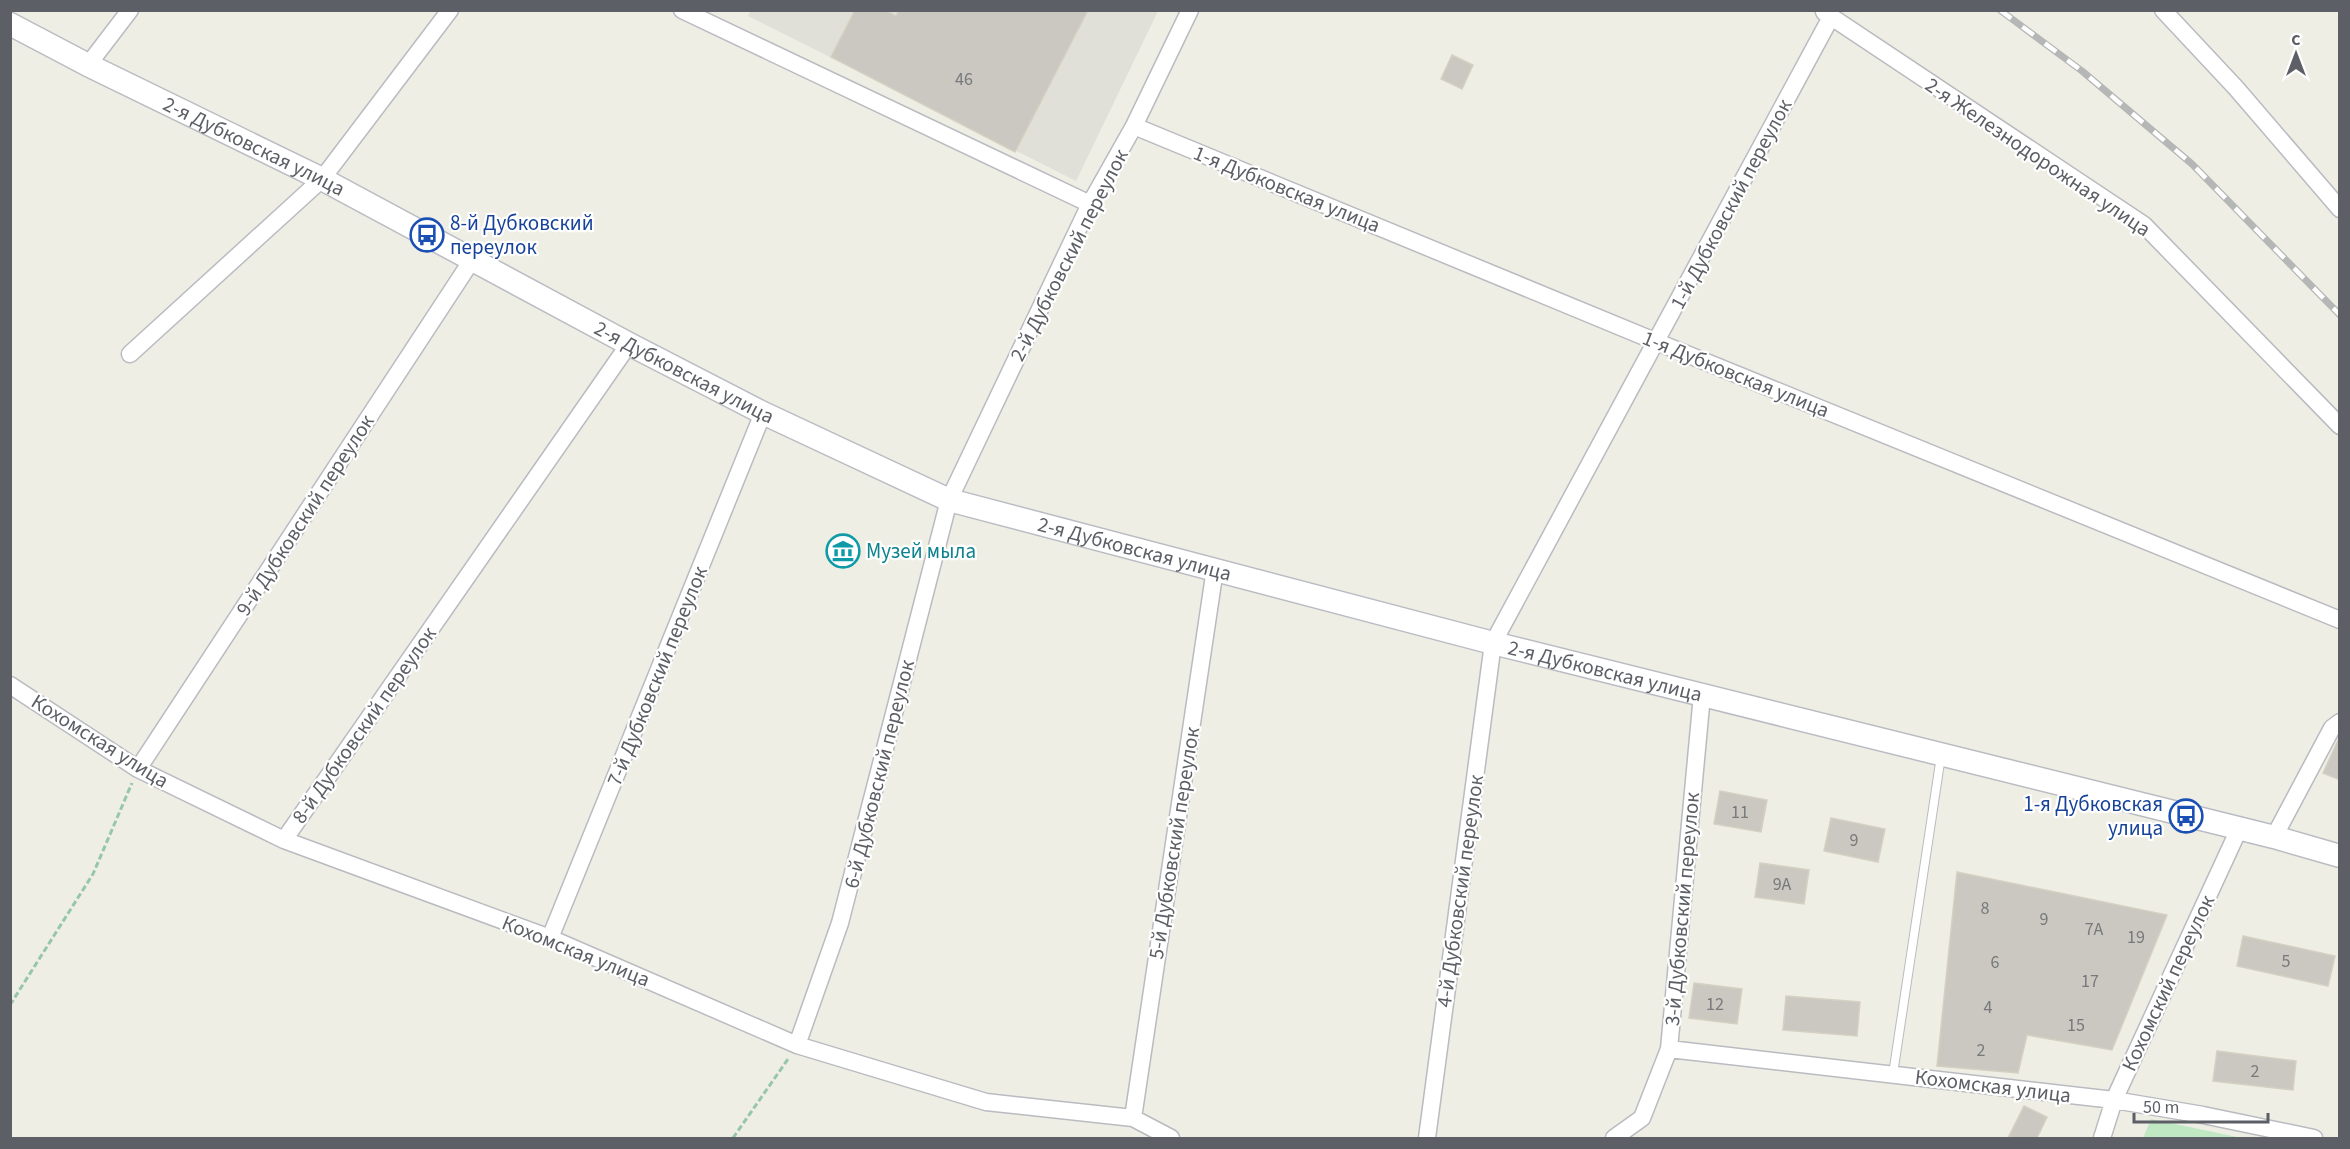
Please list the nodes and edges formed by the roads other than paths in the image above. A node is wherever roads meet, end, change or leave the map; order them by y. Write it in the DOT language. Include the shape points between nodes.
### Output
graph roads {
  1 [pos="130,10"];
  2 [pos="450,10"];
  3 [pos="682,10"];
  4 [pos="1191,10"];
  5 [pos="2163,10"];
  6 [pos="1826,14"];
  7 [pos="709,17"];
  8 [pos="10,24"];
  9 [pos="88,65"];
  10 [pos="1134,126"];
  11 [pos="322,179"];
  12 [pos="1090,204"];
  13 [pos="2340,209"];
  14 [pos="472,260"];
  15 [pos="1657,342"];
  16 [pos="629,344"];
  17 [pos="130,354"];
  18 [pos="763,413"];
  19 [pos="2340,426"];
  20 [pos="950,500"];
  21 [pos="1215,569"];
  22 [pos="2340,620"];
  23 [pos="1493,642"];
  24 [pos="10,685"];
  25 [pos="1702,695"];
  26 [pos="2340,722"];
  27 [pos="1941,755"];
  28 [pos="138,769"];
  29 [pos="2239,829"];
  30 [pos="2274,837"];
  31 [pos="284,840"];
  32 [pos="2340,856"];
  33 [pos="550,938"];
  34 [pos="797,1045"];
  35 [pos="1669,1049"];
  36 [pos="1893,1074"];
  37 [pos="2114,1100"];
  38 [pos="1133,1118"];
  39 [pos="1171,1138"];
  40 [pos="1427,1138"];
  41 [pos="1614,1138"];
  42 [pos="2102,1138"];
  43 [pos="2314,1138"];
  1 -- 9 [label="street"];
  2 -- 11 [label="street"];
  3 -- 7 [label="street"];
  4 -- 10 [label="street, 2-й Дубковский переулок"];
  5 -- 13 [label="street"];
  6 -- 15 [label="street, 1-й Дубковский переулок"];
  6 -- 19 [label="street, 2-я Железнодорожная улица" via="2144,225"];
  7 -- 12 [label="street"];
  8 -- 9 [label="main road, 2-я Дубковская улица"];
  9 -- 11 [label="main road, 2-я Дубковская улица"];
  10 -- 12 [label="street, 2-й Дубковский переулок"];
  10 -- 15 [label="street, 1-я Дубковская улица"];
  11 -- 14 [label="main road, 2-я Дубковская улица"];
  11 -- 17 [label="street"];
  12 -- 20 [label="street, 2-й Дубковский переулок"];
  14 -- 16 [label="main road, 2-я Дубковская улица"];
  14 -- 28 [label="street, 9-й Дубковский переулок"];
  15 -- 22 [label="street, 1-я Дубковская улица"];
  15 -- 23 [label="street, 1-й Дубковский переулок"];
  16 -- 18 [label="main road, 2-я Дубковская улица"];
  16 -- 31 [label="street, 8-й Дубковский переулок"];
  18 -- 20 [label="main road, 2-я Дубковская улица"];
  18 -- 33 [label="street, 7-й Дубковский переулок"];
  20 -- 21 [label="main road, 2-я Дубковская улица"];
  20 -- 34 [label="street, 6-й Дубковский переулок" via="840,923"];
  21 -- 23 [label="main road, 2-я Дубковская улица"];
  21 -- 38 [label="street, 5-й Дубковский переулок"];
  23 -- 25 [label="main road, 2-я Дубковская улица"];
  23 -- 40 [label="street, 4-й Дубковский переулок"];
  24 -- 28 [label="street, Кохомская улица"];
  25 -- 27 [label="main road, 2-я Дубковская улица"];
  25 -- 35 [label="street, 3-й Дубковский переулок"];
  26 -- 30 [label="street" via="2332,728"];
  27 -- 29 [label="main road, 2-я Дубковская улица"];
  27 -- 36 [label="lane"];
  28 -- 31 [label="street, Кохомская улица"];
  29 -- 30 [label="main road, 2-я Дубковская улица"];
  29 -- 37 [label="street, Кохомский переулок"];
  30 -- 32 [label="main road, 2-я Дубковская улица"];
  31 -- 33 [label="street, Кохомская улица"];
  33 -- 34 [label="street, Кохомская улица"];
  34 -- 38 [label="street, Кохомская улица" via="986,1102"];
  35 -- 36 [label="street, Кохомская улица"];
  35 -- 41 [label="street, 3-й Дубковский переулок" via="1642,1118"];
  36 -- 37 [label="street, Кохомская улица"];
  37 -- 42 [label="street, Кохомский переулок"];
  37 -- 43 [label="street, Кохомская улица"];
  38 -- 39 [label="street, Кохомская улица"];
}
